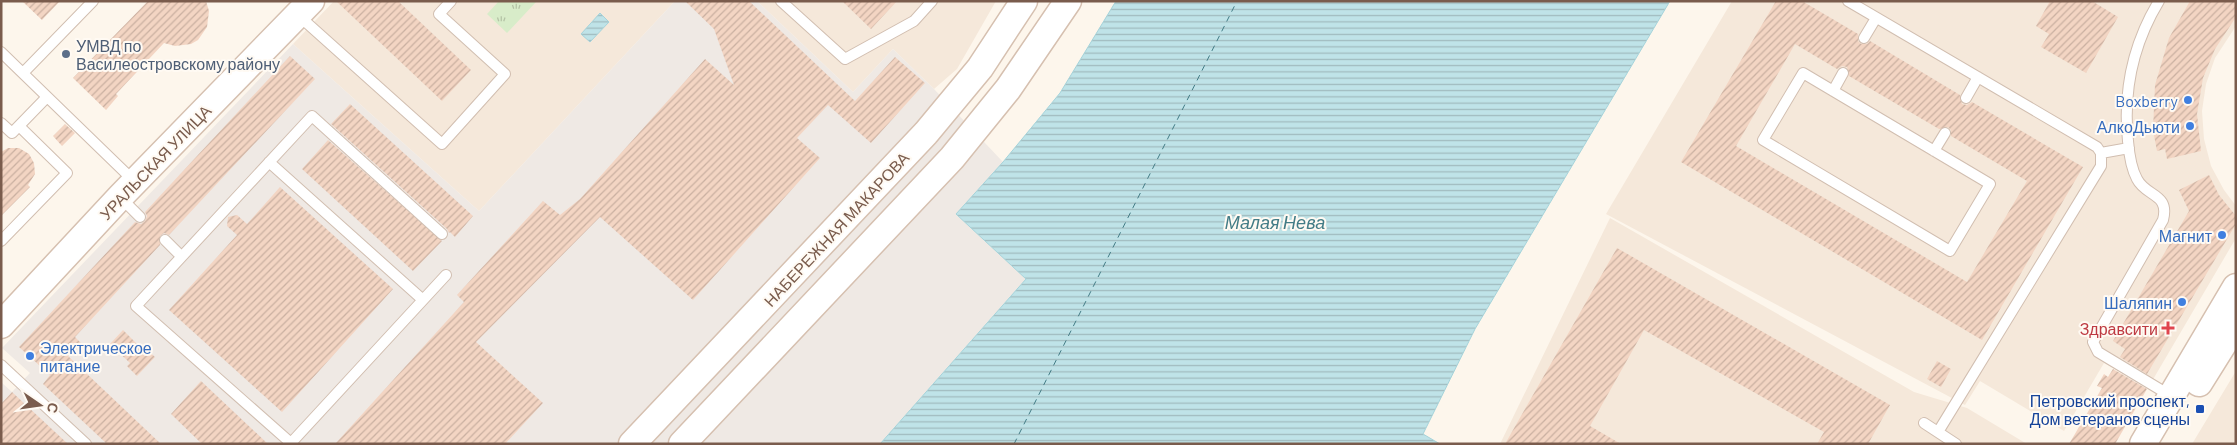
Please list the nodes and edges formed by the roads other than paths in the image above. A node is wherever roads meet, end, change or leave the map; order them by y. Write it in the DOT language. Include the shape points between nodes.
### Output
graph roads {
  1 [pos="93,1"];
  2 [pos="451,1"];
  3 [pos="781,1"];
  4 [pos="932,1"];
  5 [pos="1024,1"];
  6 [pos="1068,1"];
  7 [pos="1848,1"];
  8 [pos="2159,1"];
  9 [pos="299,6"];
  10 [pos="1876,18"];
  11 [pos="1864,38"];
  12 [pos="1,52"];
  13 [pos="23,73"];
  14 [pos="1844,73"];
  15 [pos="1978,78"];
  16 [pos="1833,91"];
  17 [pos="48,97"];
  18 [pos="1966,98"];
  19 [pos="1,123"];
  20 [pos="19,126"];
  21 [pos="1945,133"];
  22 [pos="2129,148"];
  23 [pos="1934,151"];
  24 [pos="2101,153"];
  25 [pos="269,162"];
  26 [pos="124,185"];
  27 [pos="140,217"];
  28 [pos="442,234"];
  29 [pos="165,240"];
  30 [pos="1,241"];
  31 [pos="181,256"];
  32 [pos="446,275"];
  33 [pos="2236,287"];
  34 [pos="423,300"];
  35 [pos="1,305"];
  36 [pos="2236,324"];
  37 [pos="1,325"];
  38 [pos="1,365"];
  39 [pos="2171,396"];
  40 [pos="1924,423"];
  41 [pos="1938,432"];
  42 [pos="2152,440"];
  43 [pos="291,443"];
  44 [pos="86,444"];
  45 [pos="632,444"];
  46 [pos="682,444"];
  47 [pos="1956,444"];
  1 -- 13 [label="lane"];
  2 -- 9 [label="lane" via="439,14 505,74 442,144"];
  3 -- 4 [label="lane" via="845,59 914,21"];
  5 -- 45 [label="main road, НАБЕРЕЖНАЯ МАКАРОВА" via="980,68 926,133"];
  6 -- 46 [label="main road" via="1008,89 952,158"];
  7 -- 10 [label="lane"];
  8 -- 22 [label="lane" via="2134,59 2127,104"];
  9 -- 26 [label="main road, УРАЛЬСКАЯ УЛИЦА"];
  10 -- 11 [label="lane"];
  10 -- 15 [label="lane"];
  12 -- 13 [label="lane"];
  13 -- 17 [label="lane"];
  14 -- 16 [label="lane"];
  15 -- 18 [label="lane"];
  15 -- 24 [label="lane" via="2097,147"];
  16 -- 23 [label="lane"];
  16 -- 23 [label="lane" via="1802,73 1763,140 1950,251 1990,184"];
  17 -- 20 [label="lane"];
  17 -- 26 [label="lane"];
  19 -- 20 [label="lane" via="12,133"];
  20 -- 30 [label="lane" via="67,173"];
  21 -- 23 [label="lane"];
  22 -- 24 [label="lane"];
  22 -- 39 [label="lane" via="2138,180 2163,202 2165,211 2163,220 2094,337 2094,348"];
  24 -- 41 [label="lane" via="2101,166"];
  25 -- 28 [label="lane" via="312,116"];
  25 -- 31 [label="lane"];
  25 -- 34 [label="lane"];
  26 -- 27 [label="lane"];
  26 -- 35 [label="main road, УРАЛЬСКАЯ УЛИЦА"];
  26 -- 37 [label="main road, УРАЛЬСКАЯ УЛИЦА"];
  29 -- 31 [label="lane"];
  31 -- 43 [label="lane" via="136,306"];
  32 -- 34 [label="lane"];
  33 -- 39 [label="main road"];
  34 -- 43 [label="lane"];
  36 -- 42 [label="main road"];
  38 -- 44 [label="lane"];
  39 -- 42 [label="main road"];
  40 -- 41 [label="lane"];
  41 -- 47 [label="lane"];
}
